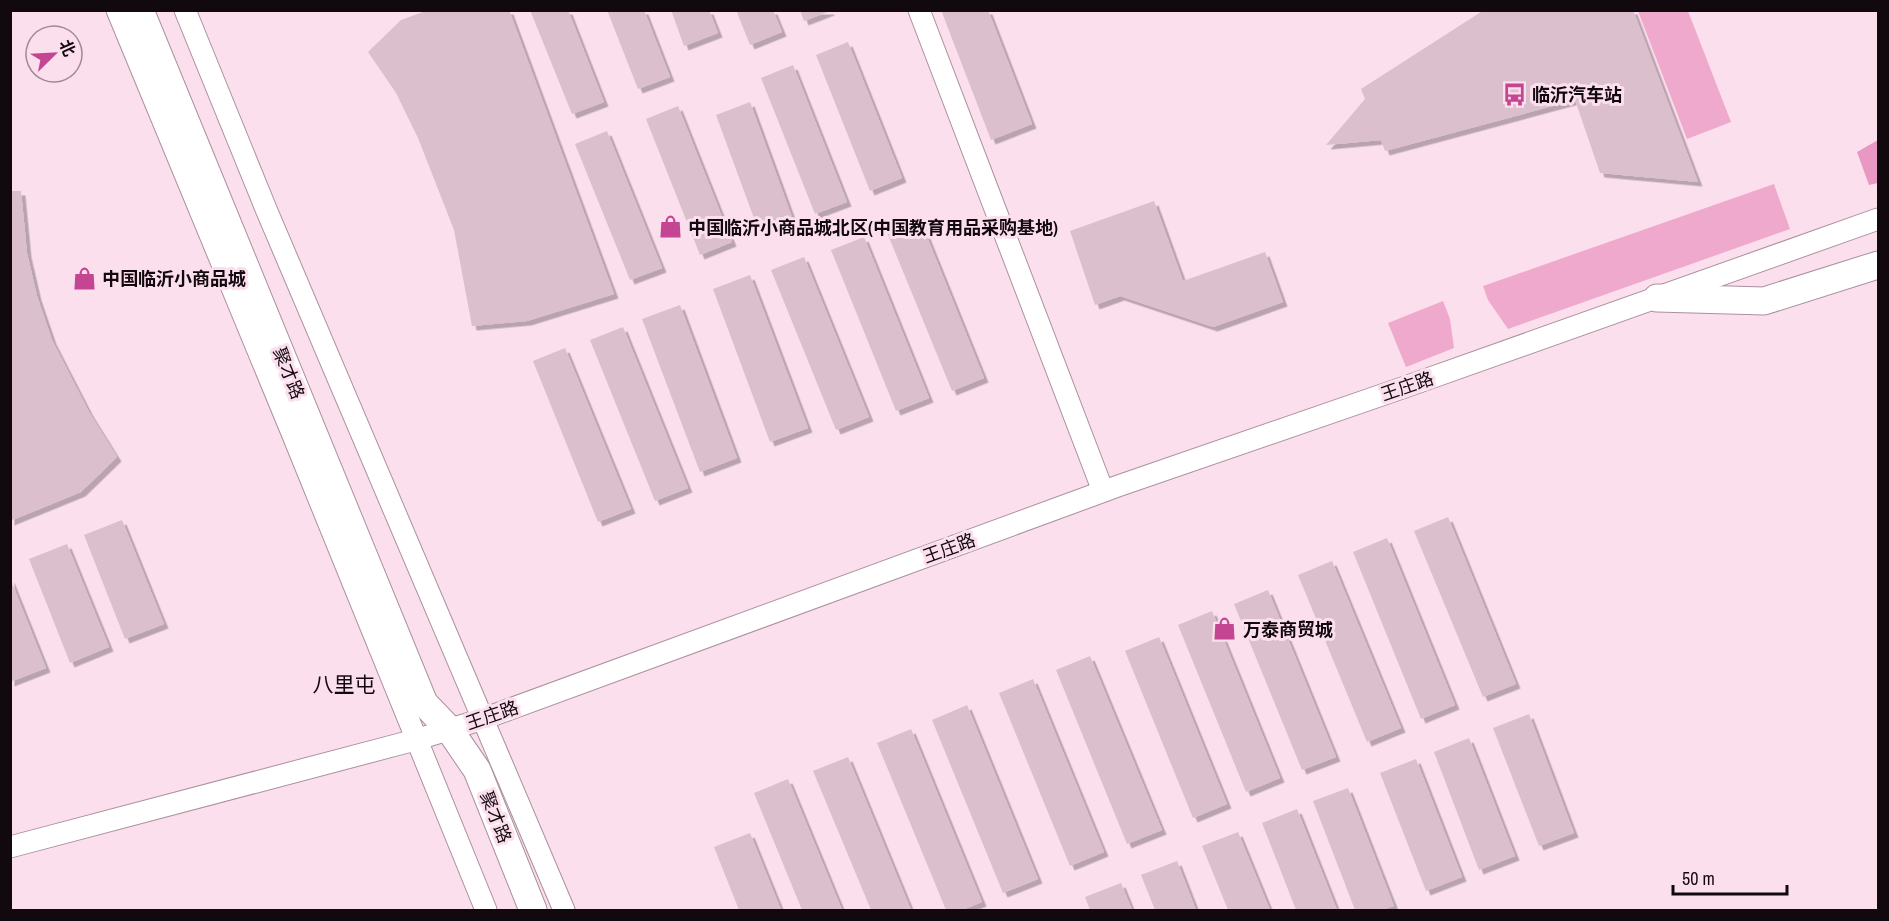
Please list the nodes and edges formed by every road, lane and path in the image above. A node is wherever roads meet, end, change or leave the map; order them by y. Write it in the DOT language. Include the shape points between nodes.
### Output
graph roads {
  1 [pos="117,10"];
  2 [pos="140,10"];
  3 [pos="159,10"];
  4 [pos="185,10"];
  5 [pos="919,10"];
  6 [pos="1878,219"];
  7 [pos="1878,265"];
  8 [pos="1657,297"];
  9 [pos="1103,491"];
  10 [pos="483,719"];
  11 [pos="448,729"];
  12 [pos="415,740"];
  13 [pos="10,847"];
  14 [pos="486,910"];
  15 [pos="514,910"];
  16 [pos="533,910"];
  17 [pos="564,910"];
  1 -- 12 [label="street"];
  2 -- 11 [label="main road, 聚才路" via="424,703"];
  3 -- 11 [label="main road, 聚才路" via="440,697"];
  4 -- 10 [label="street"];
  5 -- 9 [label="street"];
  6 -- 8 [label="street, 王庄路"];
  7 -- 8 [label="main road" via="1764,301"];
  8 -- 9 [label="street, 王庄路"];
  9 -- 10 [label="street, 王庄路"];
  10 -- 11 [label="street, 王庄路"];
  10 -- 17 [label="street"];
  11 -- 12 [label="street, 王庄路"];
  11 -- 15 [label="main road, 聚才路" via="458,771"];
  11 -- 16 [label="main road, 聚才路" via="477,770"];
  12 -- 13 [label="street, 王庄路"];
  12 -- 14 [label="street"];
}
